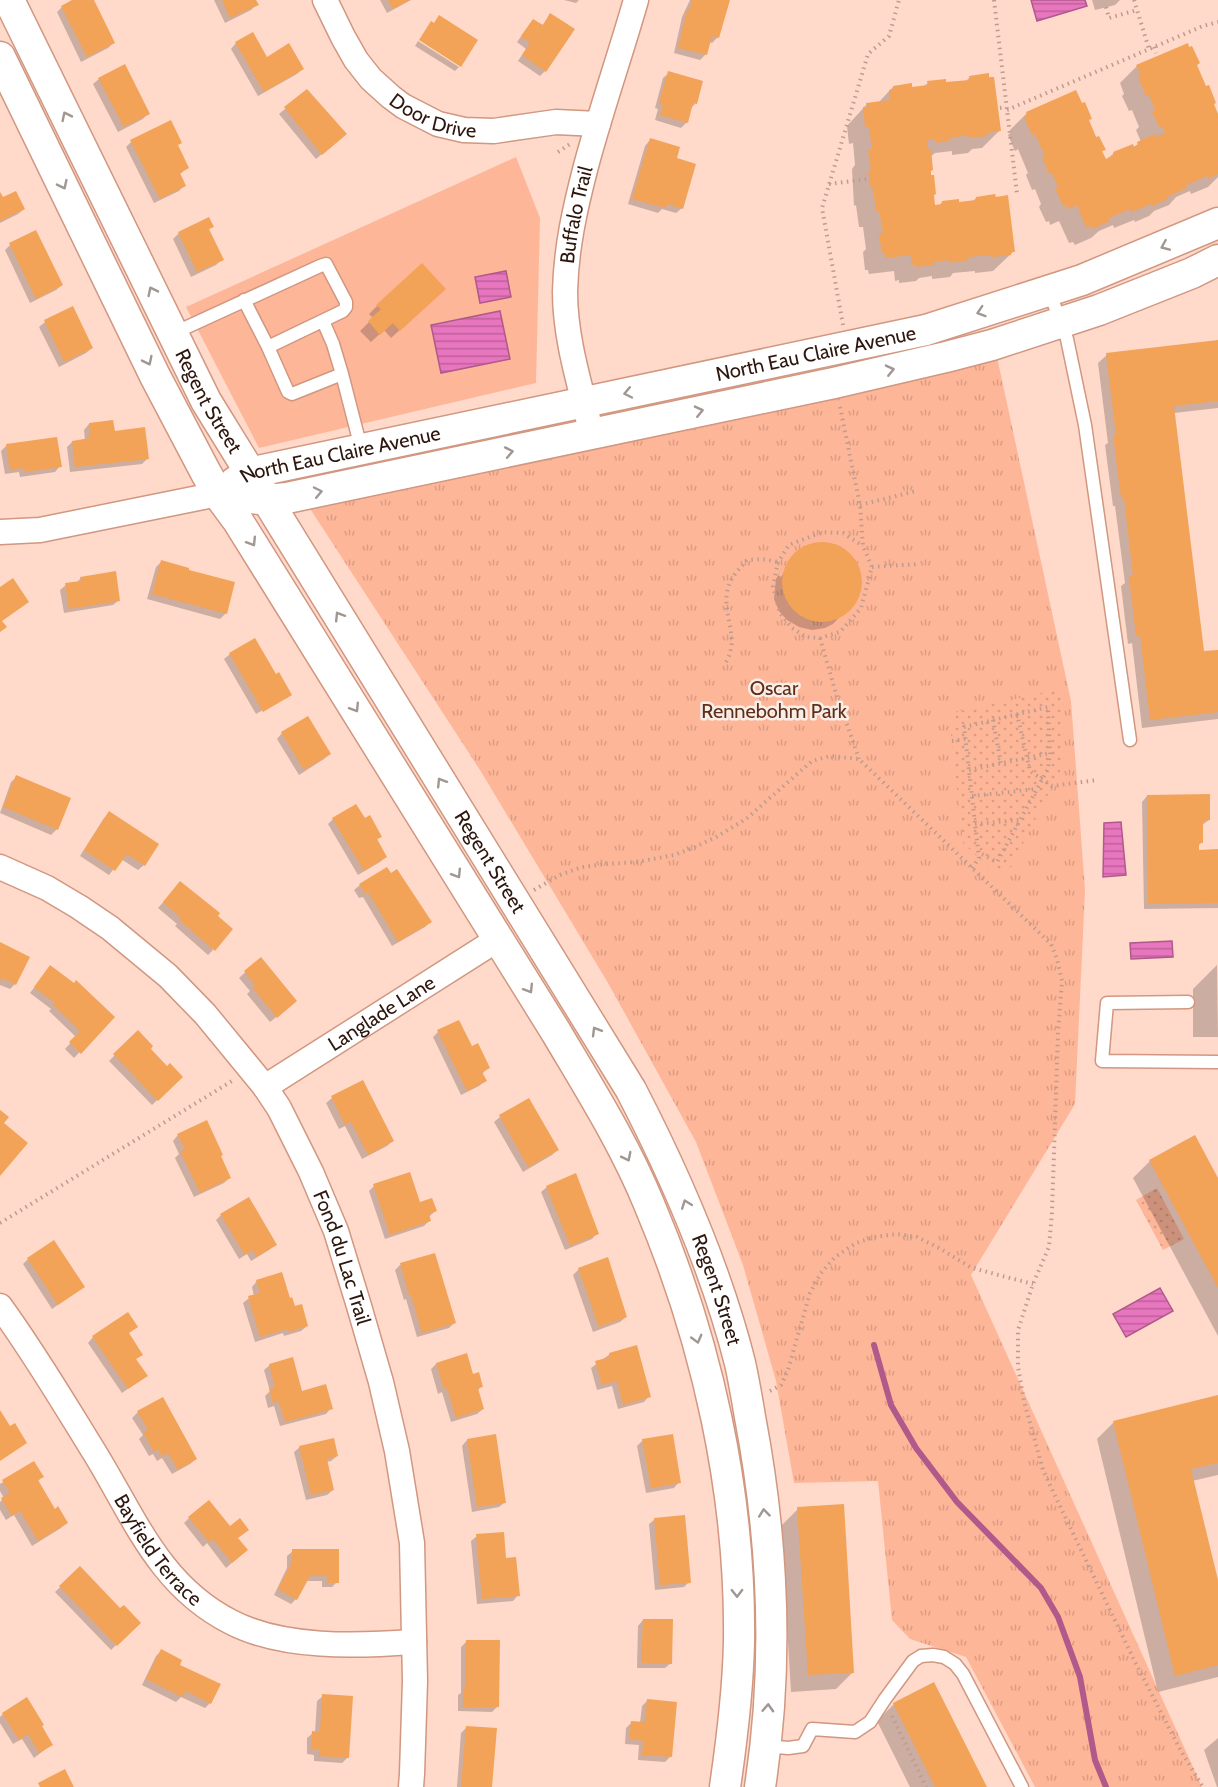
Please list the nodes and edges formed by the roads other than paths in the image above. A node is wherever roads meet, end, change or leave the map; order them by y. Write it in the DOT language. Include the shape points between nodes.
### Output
graph roads {
  1 [pos="9,0"];
  2 [pos="325,0"];
  3 [pos="636,0"];
  4 [pos="0,57"];
  5 [pos="598,124"];
  6 [pos="1218,223"];
  7 [pos="1218,260"];
  8 [pos="1049,290"];
  9 [pos="244,300"];
  10 [pos="323,321"];
  11 [pos="1061,323"];
  12 [pos="173,333"];
  13 [pos="268,348"];
  14 [pos="342,374"];
  15 [pos="584,403"];
  16 [pos="592,435"];
  17 [pos="362,449"];
  18 [pos="249,472"];
  19 [pos="219,494"];
  20 [pos="267,500"];
  21 [pos="0,532"];
  22 [pos="1131,740"];
  23 [pos="0,867"];
  24 [pos="527,908"];
  25 [pos="498,939"];
  26 [pos="1188,1002"];
  27 [pos="1218,1062"];
  28 [pos="265,1087"];
  29 [pos="0,1306"];
  30 [pos="414,1642"];
  31 [pos="766,1746"];
  32 [pos="411,1787"];
  33 [pos="725,1787"];
  34 [pos="760,1787"];
  35 [pos="1022,1787"];
  12 -- 1 [label="street, Regent Street, one-way"];
  2 -- 5 [label="street, Door Drive" via="356,60 371,79 403,106 438,124 494,131 556,122"];
  3 -- 5 [label="street, Buffalo Trail"];
  4 -- 19 [label="street, Regent Street, one-way" via="155,376"];
  5 -- 15 [label="street, Buffalo Trail" via="567,252 568,331"];
  6 -- 8 [label="street, North Eau Claire Avenue, one-way" via="1113,268"];
  7 -- 11 [label="street, North Eau Claire Avenue"];
  8 -- 11 [label="lane"];
  8 -- 15 [label="street, North Eau Claire Avenue, one-way" via="926,330"];
  9 -- 10 [label="lane" via="326,264 346,307"];
  9 -- 12 [label="lane"];
  9 -- 13 [label="lane"];
  10 -- 13 [label="lane"];
  10 -- 14 [label="lane"];
  16 -- 11 [label="street, North Eau Claire Avenue, one-way" via="732,403 836,391"];
  11 -- 22 [label="lane" via="1085,425"];
  12 -- 18 [label="street, Regent Street" via="206,401"];
  13 -- 14 [label="lane" via="292,394"];
  14 -- 17 [label="lane"];
  15 -- 16 [label="street, Buffalo Trail"];
  15 -- 17 [label="street, North Eau Claire Avenue"];
  20 -- 16 [label="street, North Eau Claire Avenue, one-way"];
  17 -- 18 [label="street, North Eau Claire Avenue"];
  18 -- 19 [label="street, North Eau Claire Avenue"];
  18 -- 20 [label="street, Regent Street"];
  19 -- 20 [label="street, North Eau Claire Avenue"];
  19 -- 21 [label="street" via="40,530"];
  19 -- 25 [label="street, Regent Street, one-way"];
  24 -- 20 [label="street, Regent Street, one-way"];
  23 -- 28 [label="street, Fond du Lac Trail" via="46,888 110,928 168,976"];
  24 -- 25 [label="street"];
  31 -- 24 [label="street, Regent Street, one-way" via="770,1566 758,1460 740,1364 698,1236 662,1149"];
  25 -- 28 [label="street, Langlade Lane"];
  25 -- 33 [label="street, Regent Street, one-way" via="630,1161 667,1247 690,1315 716,1418 737,1569 739,1642"];
  26 -- 27 [label="lane" via="1107,1003 1102,1061"];
  28 -- 30 [label="street, Fond du Lac Trail" via="306,1161 336,1231 381,1382 412,1543"];
  29 -- 30 [label="street, Bayfield Terrace" via="161,1565 200,1602 231,1623 292,1642"];
  30 -- 32 [label="street, Fond du Lac Trail"];
  31 -- 34 [label="street, Regent Street"];
  31 -- 35 [label="lane" via="803,1746 812,1729 855,1732 870,1722 913,1661 933,1655 955,1664"];
}
